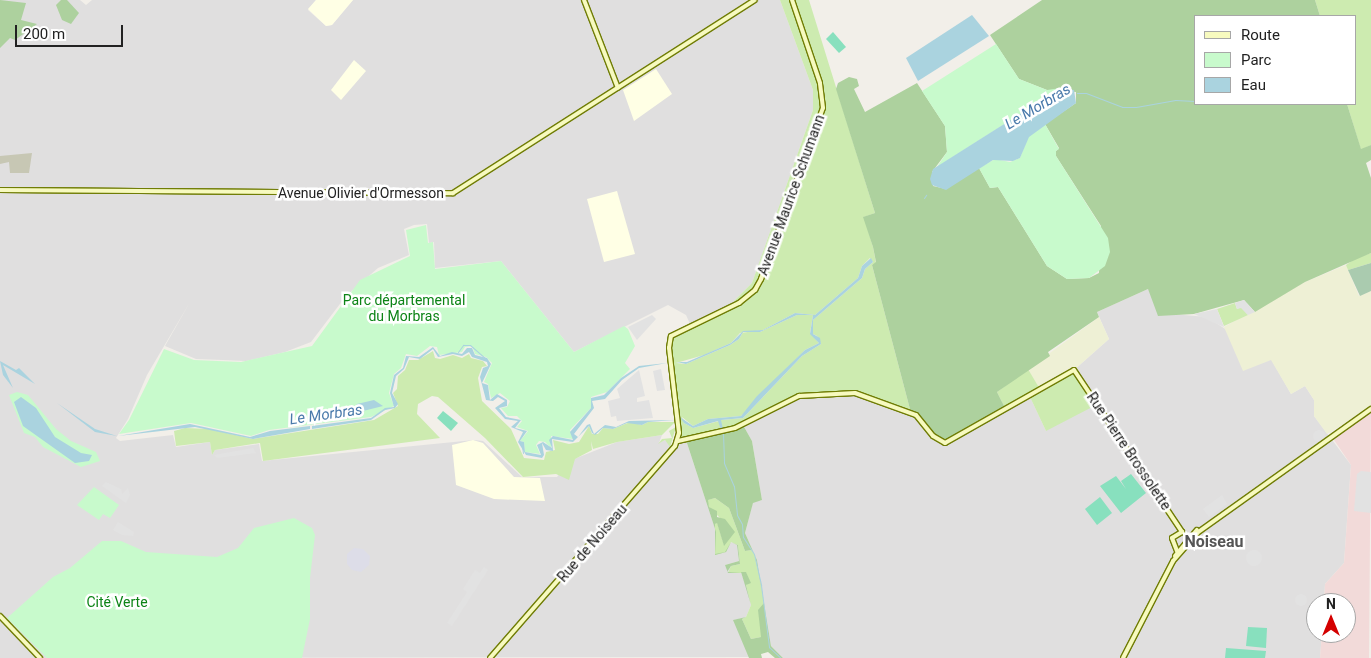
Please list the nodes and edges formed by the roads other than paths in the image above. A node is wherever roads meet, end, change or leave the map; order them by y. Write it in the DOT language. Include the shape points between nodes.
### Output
graph roads {
  1 [pos="584,0"];
  2 [pos="755,0"];
  3 [pos="792,0"];
  4 [pos="618,88"];
  5 [pos="0,190"];
  6 [pos="1371,409"];
  7 [pos="678,440"];
  8 [pos="1211,522"];
  9 [pos="1182,532"];
  10 [pos="1191,535"];
  11 [pos="1179,550"];
  12 [pos="1174,561"];
  13 [pos="0,616"];
  14 [pos="40,658"];
  15 [pos="490,658"];
  16 [pos="1123,658"];
  1 -- 4 [label="street"];
  2 -- 4 [label="street, Avenue Olivier d'Ormesson"];
  3 -- 7 [label="street, Avenue Maurice Schumann" via="820,83 823,108 819,124 755,290 739,303 674,333 669,341"];
  4 -- 5 [label="street, Avenue Olivier d'Ormesson" via="459,190 446,195"];
  6 -- 8 [label="street"];
  7 -- 9 [label="street, Rue Pierre Brossolette" via="735,428 799,396 855,393 916,415 932,436 945,443 1074,370"];
  7 -- 15 [label="street, Rue de Noiseau" via="662,464"];
  8 -- 10 [label="street"];
  8 -- 12 [label="street"];
  9 -- 10 [label="street"];
  9 -- 11 [label="street" via="1172,538"];
  10 -- 11 [label="street"];
  11 -- 12 [label="street"];
  12 -- 16 [label="street"];
  13 -- 14 [label="street"];
}
